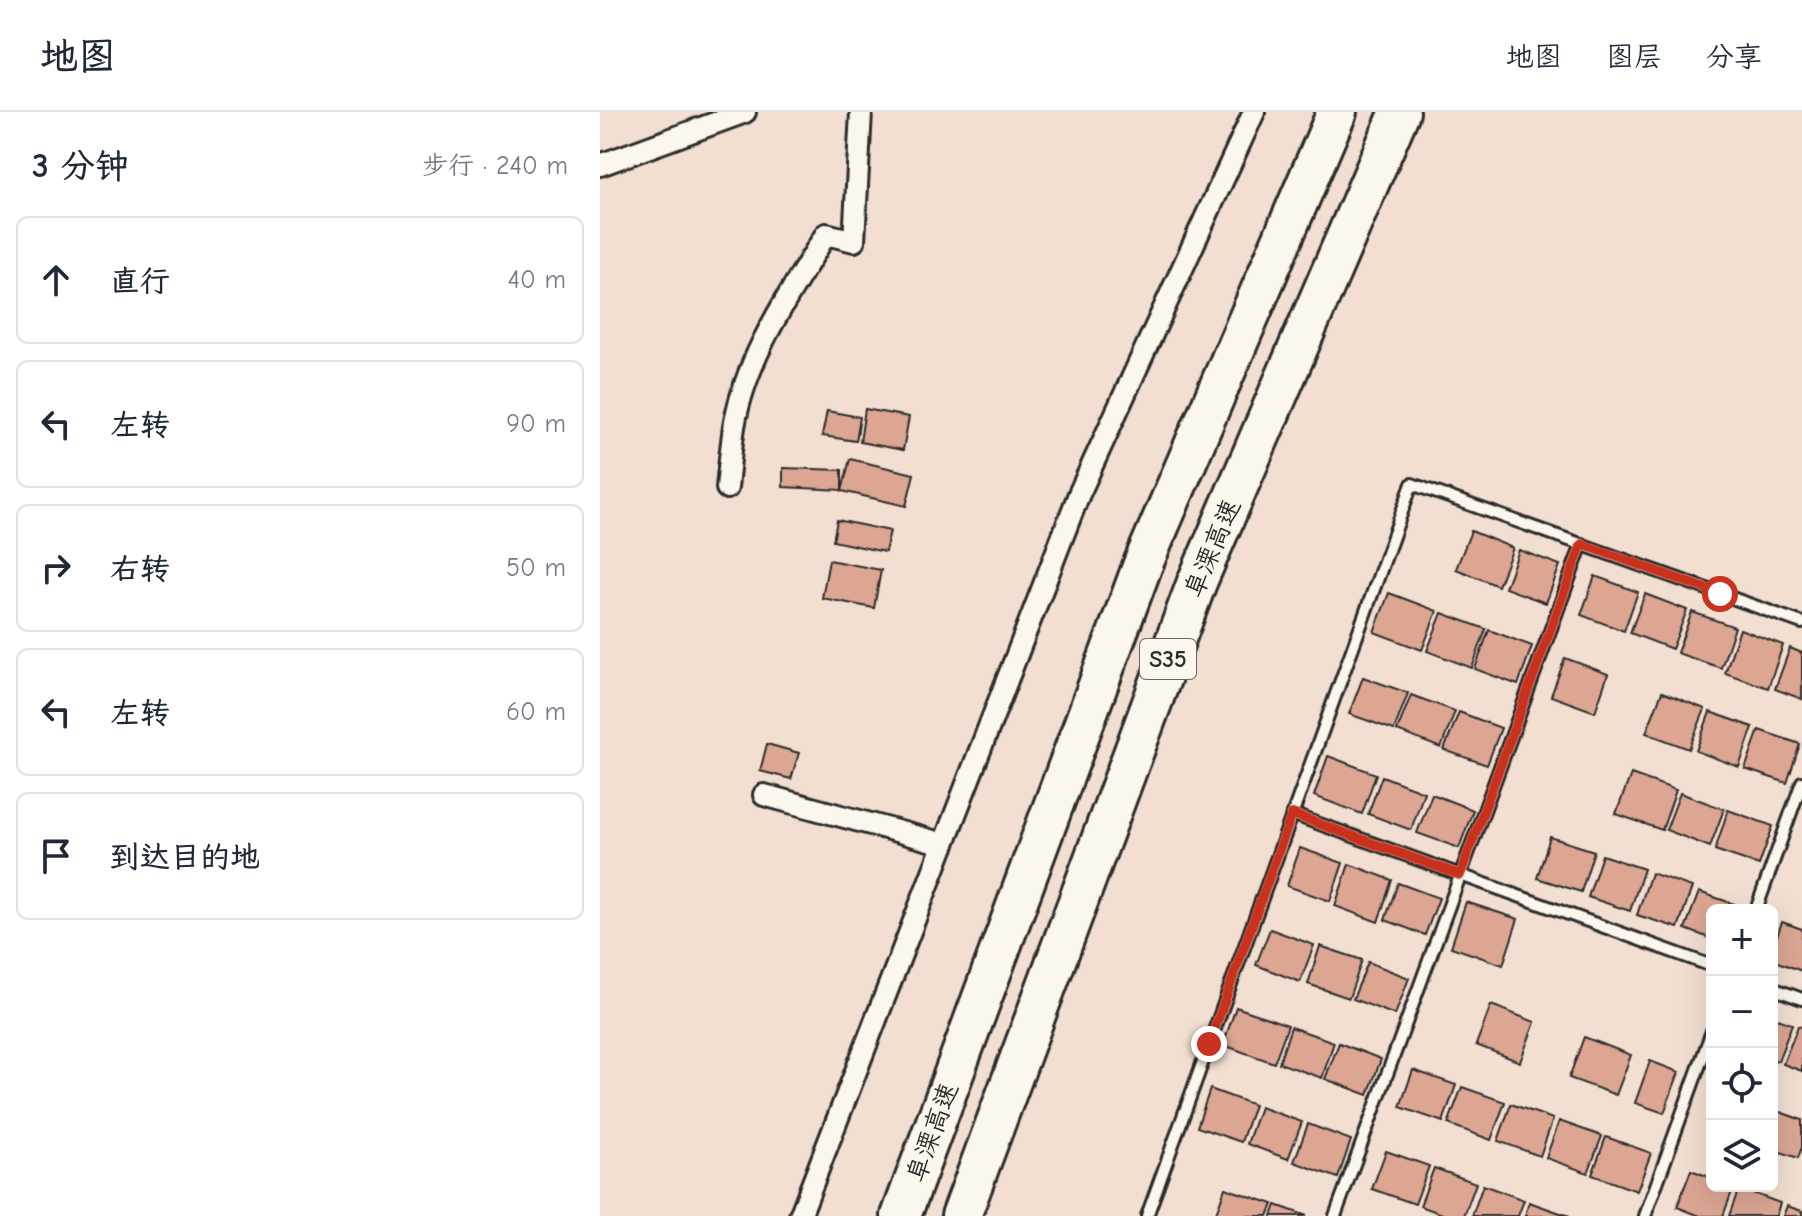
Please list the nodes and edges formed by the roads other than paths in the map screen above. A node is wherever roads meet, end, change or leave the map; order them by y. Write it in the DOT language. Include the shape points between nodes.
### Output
graph roads {
  1 [pos="745,112"];
  2 [pos="861,112"];
  3 [pos="1254,112"];
  4 [pos="1337,112"];
  5 [pos="1400,112"];
  6 [pos="600,165"];
  7 [pos="727,488"];
  8 [pos="1582,544"];
  9 [pos="1802,623"];
  10 [pos="1802,782"];
  11 [pos="764,795"];
  12 [pos="1292,814"];
  13 [pos="944,844"];
  14 [pos="1460,875"];
  15 [pos="1758,904"];
  16 [pos="1706,964"];
  17 [pos="1778,990"];
  18 [pos="1802,999"];
  19 [pos="1706,1048"];
  20 [pos="800,1216"];
  21 [pos="901,1216"];
  22 [pos="961,1216"];
  23 [pos="1147,1216"];
  24 [pos="1335,1216"];
  25 [pos="1645,1216"];
  1 -- 6 [label="street"];
  2 -- 7 [label="street" via="854,241 826,234 775,317 754,360 734,425"];
  3 -- 13 [label="street" via="1079,494"];
  4 -- 21 [label="highway, 阜溧高速 / S35" via="1143,564"];
  5 -- 22 [label="highway, 阜溧高速 / S35" via="1197,582"];
  8 -- 9 [label="lane"];
  8 -- 12 [label="lane" via="1412,484"];
  8 -- 14 [label="lane"];
  10 -- 15 [label="lane"];
  11 -- 13 [label="street"];
  12 -- 14 [label="lane"];
  12 -- 23 [label="lane"];
  13 -- 20 [label="street"];
  14 -- 16 [label="lane"];
  14 -- 24 [label="lane"];
  17 -- 18 [label="lane"];
  19 -- 25 [label="lane"];
}
